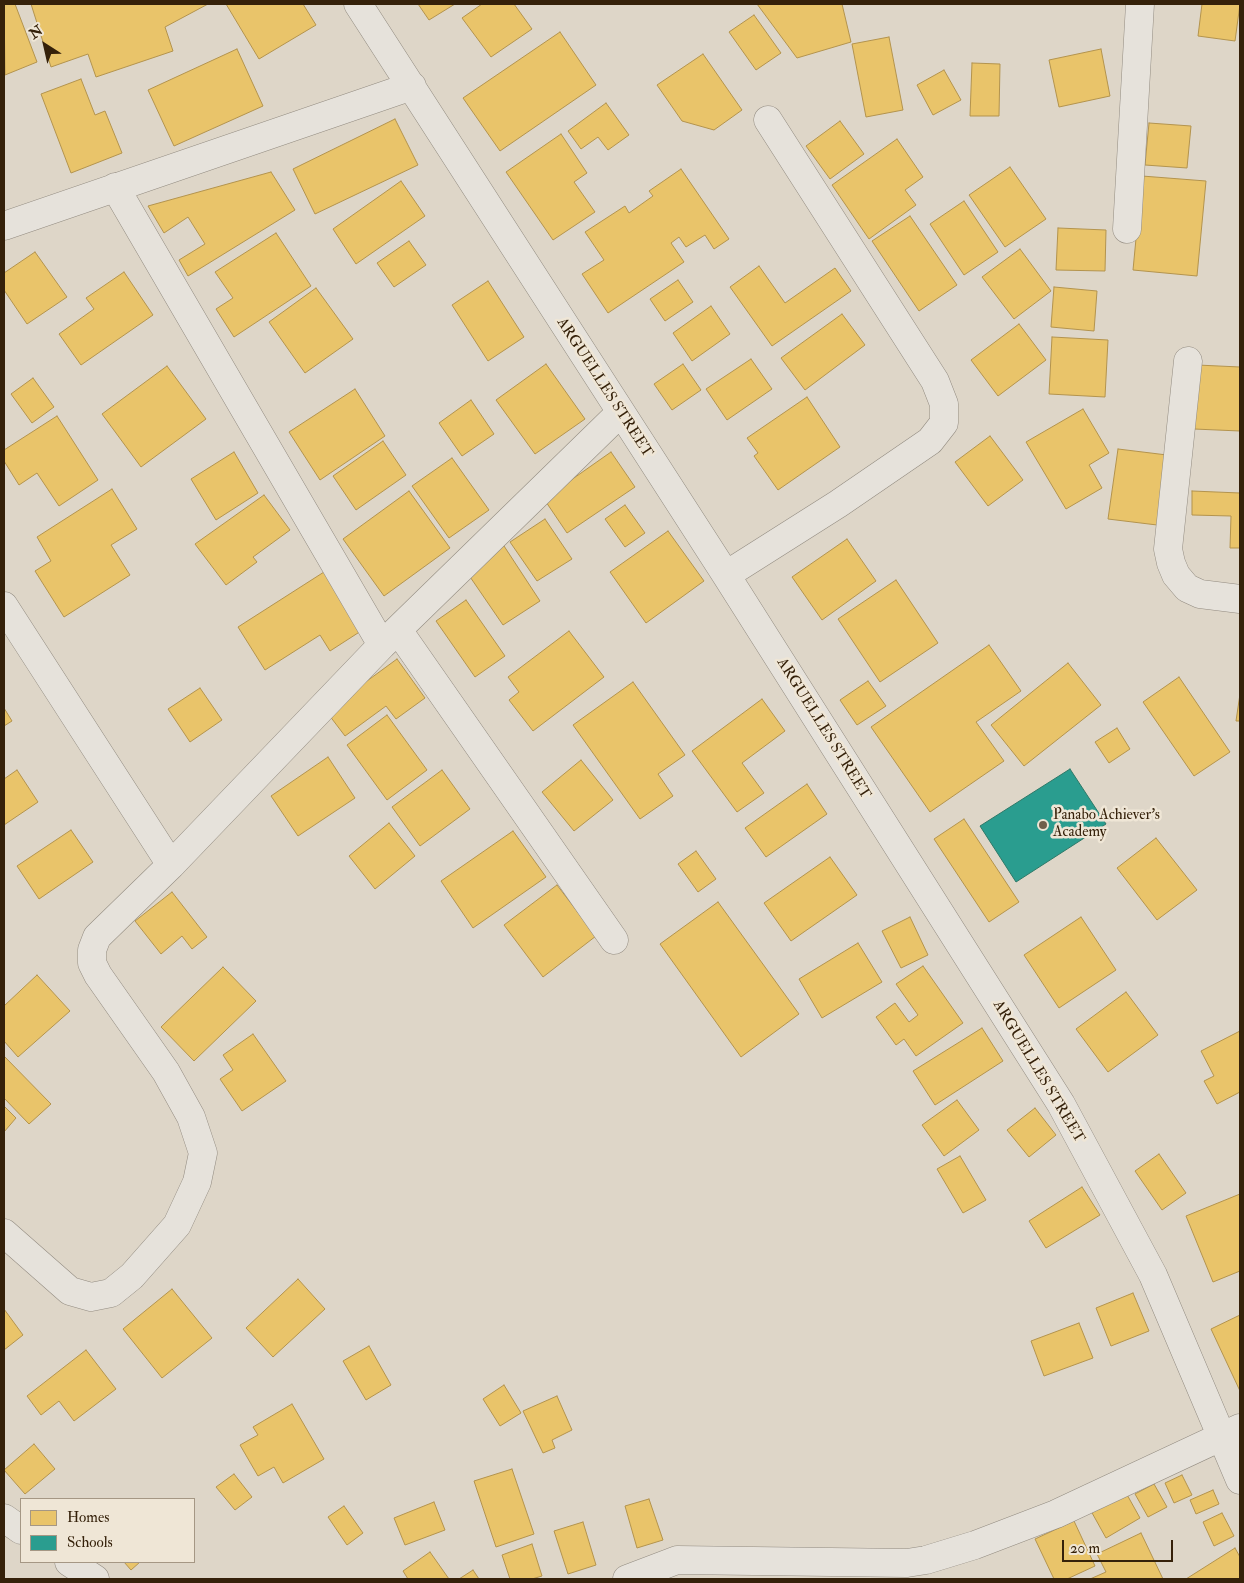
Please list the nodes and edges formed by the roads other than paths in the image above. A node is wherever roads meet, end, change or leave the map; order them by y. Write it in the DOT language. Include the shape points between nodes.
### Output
graph roads {
  1 [pos="358,4"];
  2 [pos="1140,4"];
  3 [pos="412,86"];
  4 [pos="768,120"];
  5 [pos="115,187"];
  6 [pos="4,226"];
  7 [pos="1127,229"];
  8 [pos="1188,361"];
  9 [pos="620,413"];
  10 [pos="726,575"];
  11 [pos="1240,599"];
  12 [pos="4,606"];
  13 [pos="390,638"];
  14 [pos="171,865"];
  15 [pos="614,940"];
  16 [pos="4,1233"];
  17 [pos="1231,1432"];
  18 [pos="1240,1480"];
  19 [pos="4,1518"];
  20 [pos="20,1529"];
  21 [pos="70,1563"];
  22 [pos="930,1570"];
  23 [pos="95,1579"];
  24 [pos="627,1579"];
  1 -- 3 [label="street, ARGUELLES STREET"];
  2 -- 7 [label="street"];
  3 -- 5 [label="street"];
  3 -- 9 [label="street, ARGUELLES STREET"];
  4 -- 10 [label="street" via="935,381 944,404 944,423 930,441"];
  5 -- 6 [label="street"];
  5 -- 13 [label="street"];
  8 -- 11 [label="street" via="1168,549 1176,574 1187,588 1200,594"];
  9 -- 10 [label="street, ARGUELLES STREET"];
  9 -- 13 [label="street"];
  10 -- 17 [label="street, ARGUELLES STREET" via="1061,1104 1153,1275"];
  12 -- 14 [label="street"];
  13 -- 14 [label="street"];
  13 -- 15 [label="street"];
  14 -- 16 [label="street" via="98,937 92,950 92,963 106,990 166,1072 191,1118 203,1153 197,1182 177,1225 132,1276 111,1293 91,1297 70,1291"];
  17 -- 18 [label="street, ARGUELLES STREET"];
  17 -- 22 [label="street" via="1056,1514 975,1545"];
  19 -- 20 [label="street"];
  21 -- 23 [label="street"];
  22 -- 24 [label="street" via="907,1563 677,1560"];
}
